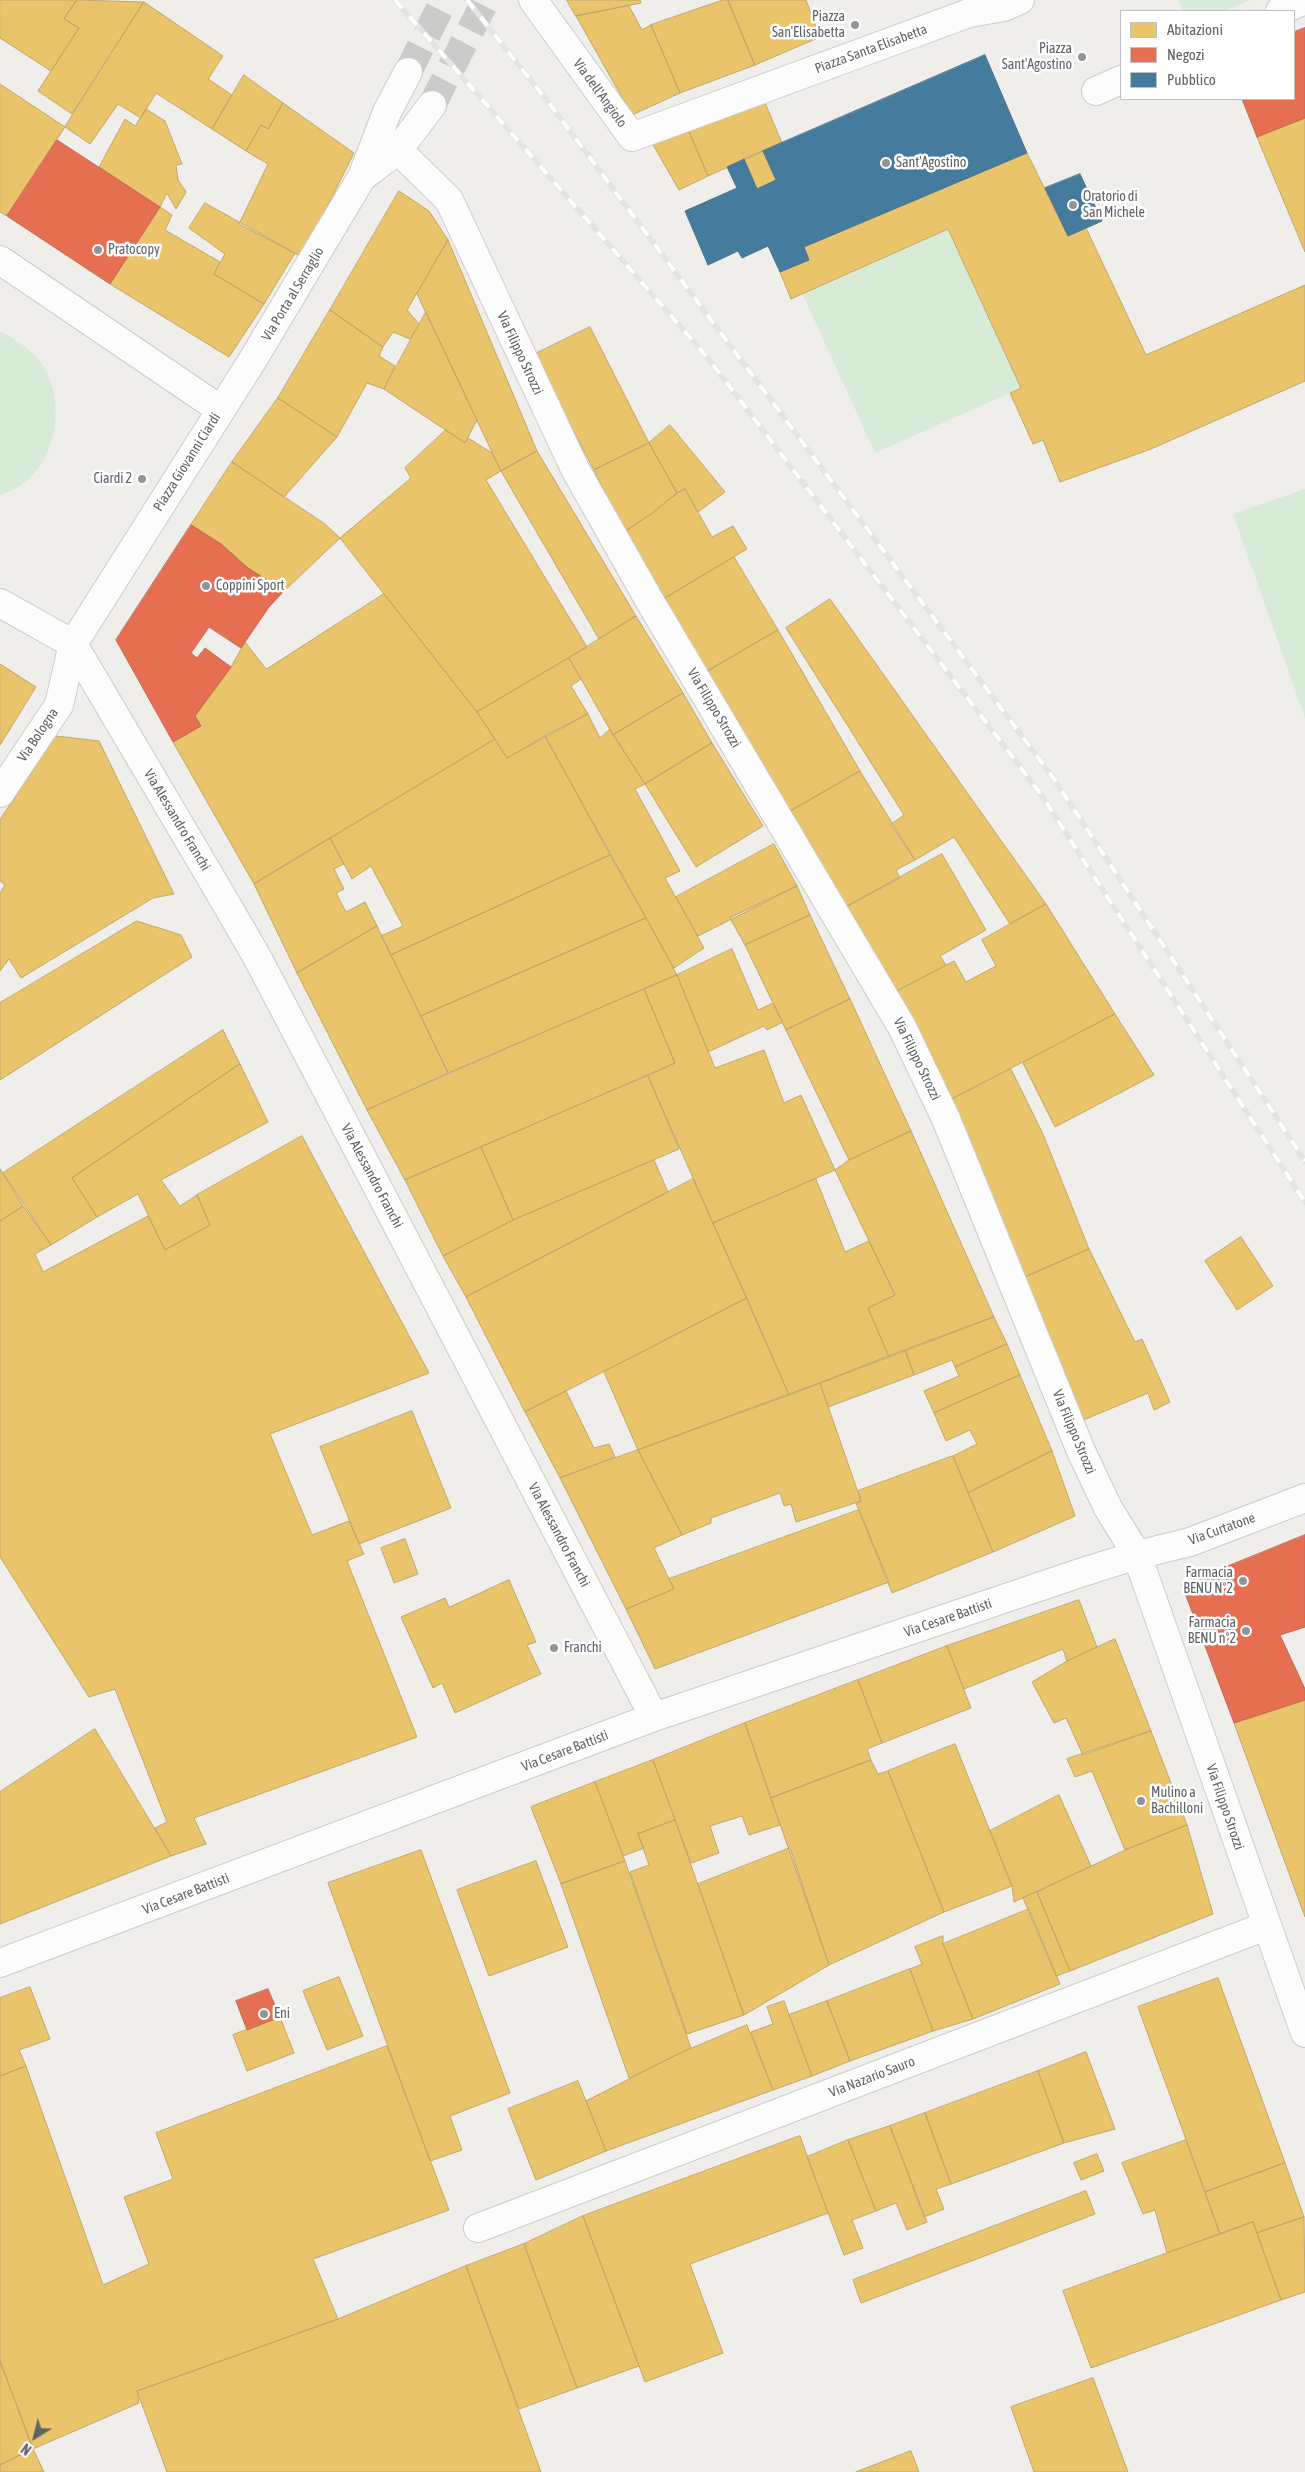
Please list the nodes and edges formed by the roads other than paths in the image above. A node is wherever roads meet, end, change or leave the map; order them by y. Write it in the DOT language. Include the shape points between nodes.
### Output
graph roads {
  1 [pos="533,0"];
  2 [pos="1305,0"];
  3 [pos="1012,4"];
  4 [pos="966,6"];
  5 [pos="1282,10"];
  6 [pos="408,72"];
  7 [pos="1120,80"];
  8 [pos="773,85"];
  9 [pos="1096,91"];
  10 [pos="432,105"];
  11 [pos="398,150"];
  12 [pos="362,177"];
  13 [pos="0,260"];
  14 [pos="221,410"];
  15 [pos="0,603"];
  16 [pos="73,644"];
  17 [pos="0,793"];
  18 [pos="1305,1498"];
  19 [pos="1136,1555"];
  20 [pos="654,1717"];
  21 [pos="1266,1926"];
  22 [pos="0,1963"];
  23 [pos="1305,2033"];
  24 [pos="478,2228"];
  1 -- 8 [label="street, Via dell'Angiolo" via="632,136"];
  2 -- 5 [label="street"];
  3 -- 4 [label="street, Piazza Santa Elisabetta"];
  4 -- 8 [label="street, Piazza Santa Elisabetta"];
  6 -- 12 [label="street, Via Porta al Serraglio" via="387,112"];
  7 -- 9 [label="street"];
  10 -- 11 [label="street, Via Porta al Serraglio"];
  11 -- 12 [label="street, Via Porta al Serraglio"];
  11 -- 19 [label="street, Via Filippo Strozzi" via="448,200 575,469 902,1027 946,1119 1081,1451 1108,1508"];
  12 -- 14 [label="street, Via Porta al Serraglio"];
  13 -- 14 [label="street, Piazza Giovanni Ciardi"];
  14 -- 16 [label="street, Piazza Giovanni Ciardi"];
  15 -- 16 [label="street"];
  16 -- 17 [label="street, Via Bologna" via="59,705"];
  16 -- 20 [label="street, Via Alessandro Franchi" via="257,957"];
  18 -- 19 [label="street, Via Curtatone" via="1190,1542"];
  19 -- 20 [label="street, Via Cesare Battisti"];
  19 -- 21 [label="street, Via Filippo Strozzi"];
  20 -- 22 [label="street, Via Cesare Battisti"];
  21 -- 23 [label="street, Via Filippo Strozzi"];
  21 -- 24 [label="street, Via Nazario Sauro"];
}
